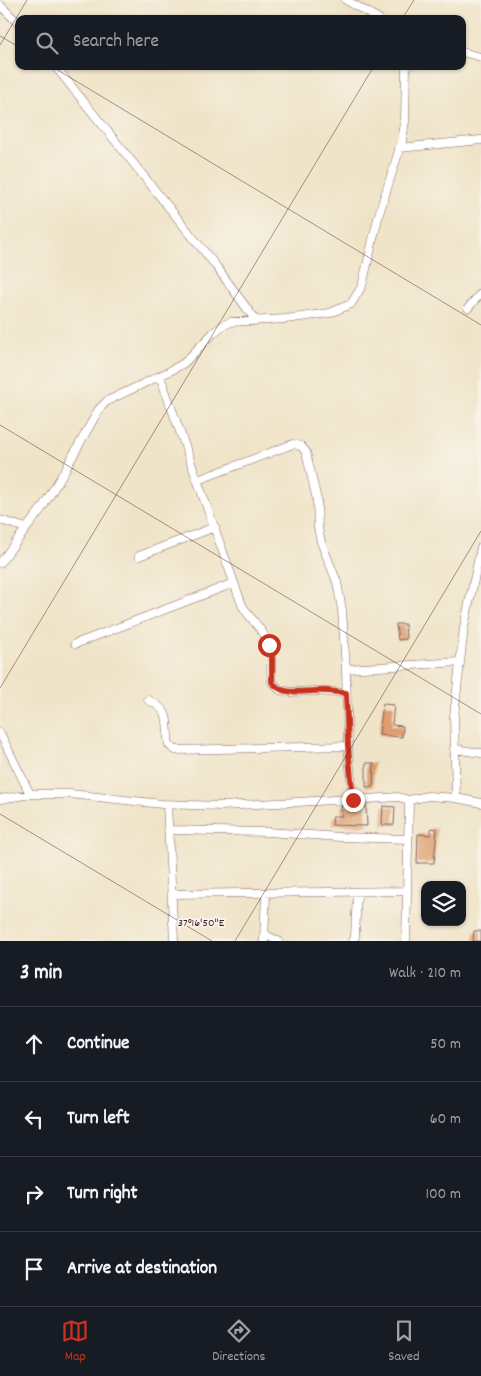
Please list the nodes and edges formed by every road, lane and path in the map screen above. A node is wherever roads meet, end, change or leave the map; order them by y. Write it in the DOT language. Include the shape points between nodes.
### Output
graph roads {
  1 [pos="346,0"];
  2 [pos="0,5"];
  3 [pos="372,15"];
  4 [pos="15,20"];
  5 [pos="466,53"];
  6 [pos="481,57"];
  7 [pos="57,70"];
  8 [pos="406,70"];
  9 [pos="481,140"];
  10 [pos="399,148"];
  11 [pos="481,293"];
  12 [pos="468,308"];
  13 [pos="256,321"];
  14 [pos="160,376"];
  15 [pos="198,480"];
  16 [pos="0,520"];
  17 [pos="214,527"];
  18 [pos="26,528"];
  19 [pos="481,547"];
  20 [pos="139,556"];
  21 [pos="0,563"];
  22 [pos="234,583"];
  23 [pos="75,644"];
  24 [pos="460,662"];
  25 [pos="346,670"];
  26 [pos="346,693"];
  27 [pos="148,700"];
  28 [pos="0,734"];
  29 [pos="348,746"];
  30 [pos="454,749"];
  31 [pos="481,754"];
  32 [pos="30,794"];
  33 [pos="456,798"];
  34 [pos="0,799"];
  35 [pos="353,800"];
  36 [pos="409,800"];
  37 [pos="481,803"];
  38 [pos="167,804"];
  39 [pos="168,830"];
  40 [pos="408,839"];
  41 [pos="407,891"];
  42 [pos="357,892"];
  43 [pos="266,893"];
  44 [pos="172,894"];
  45 [pos="264,938"];
  46 [pos="174,941"];
  47 [pos="278,941"];
  48 [pos="353,941"];
  49 [pos="406,941"];
  1 -- 3 [label="street"];
  2 -- 4 [label="street"];
  5 -- 6 [label="street"];
  7 -- 13 [label="street" via="210,258"];
  8 -- 10 [label="street" via="405,122"];
  9 -- 10 [label="street"];
  10 -- 13 [label="street" via="362,286 351,304 330,312"];
  11 -- 12 [label="street"];
  13 -- 14 [label="street" via="231,322 222,326 184,362"];
  14 -- 15 [label="street"];
  14 -- 18 [label="street" via="112,398 99,409 42,508"];
  15 -- 17 [label="street"];
  15 -- 25 [label="street" via="294,444 306,452 317,500 321,542 337,582"];
  16 -- 18 [label="street"];
  17 -- 20 [label="street"];
  17 -- 22 [label="street"];
  18 -- 21 [label="street"];
  19 -- 24 [label="street"];
  22 -- 23 [label="street"];
  22 -- 26 [label="street" via="242,605 269,645 271,677 275,686 291,692"];
  24 -- 25 [label="street"];
  24 -- 30 [label="street"];
  25 -- 26 [label="street"];
  26 -- 29 [label="street"];
  27 -- 29 [label="street" via="164,711 169,745 175,750"];
  28 -- 32 [label="street"];
  29 -- 35 [label="street"];
  30 -- 31 [label="street"];
  30 -- 33 [label="street"];
  32 -- 34 [label="street"];
  32 -- 38 [label="street" via="70,794"];
  33 -- 36 [label="street" via="428,796"];
  33 -- 37 [label="street"];
  35 -- 36 [label="street" via="398,796"];
  35 -- 38 [label="street" via="221,806"];
  36 -- 40 [label="street"];
  38 -- 39 [label="street"];
  39 -- 40 [label="street"];
  39 -- 44 [label="street"];
  40 -- 41 [label="street"];
  41 -- 42 [label="street"];
  41 -- 49 [label="street"];
  42 -- 43 [label="street"];
  42 -- 48 [label="street"];
  43 -- 44 [label="street"];
  43 -- 45 [label="street"];
  44 -- 46 [label="street"];
  45 -- 47 [label="street"];
}
